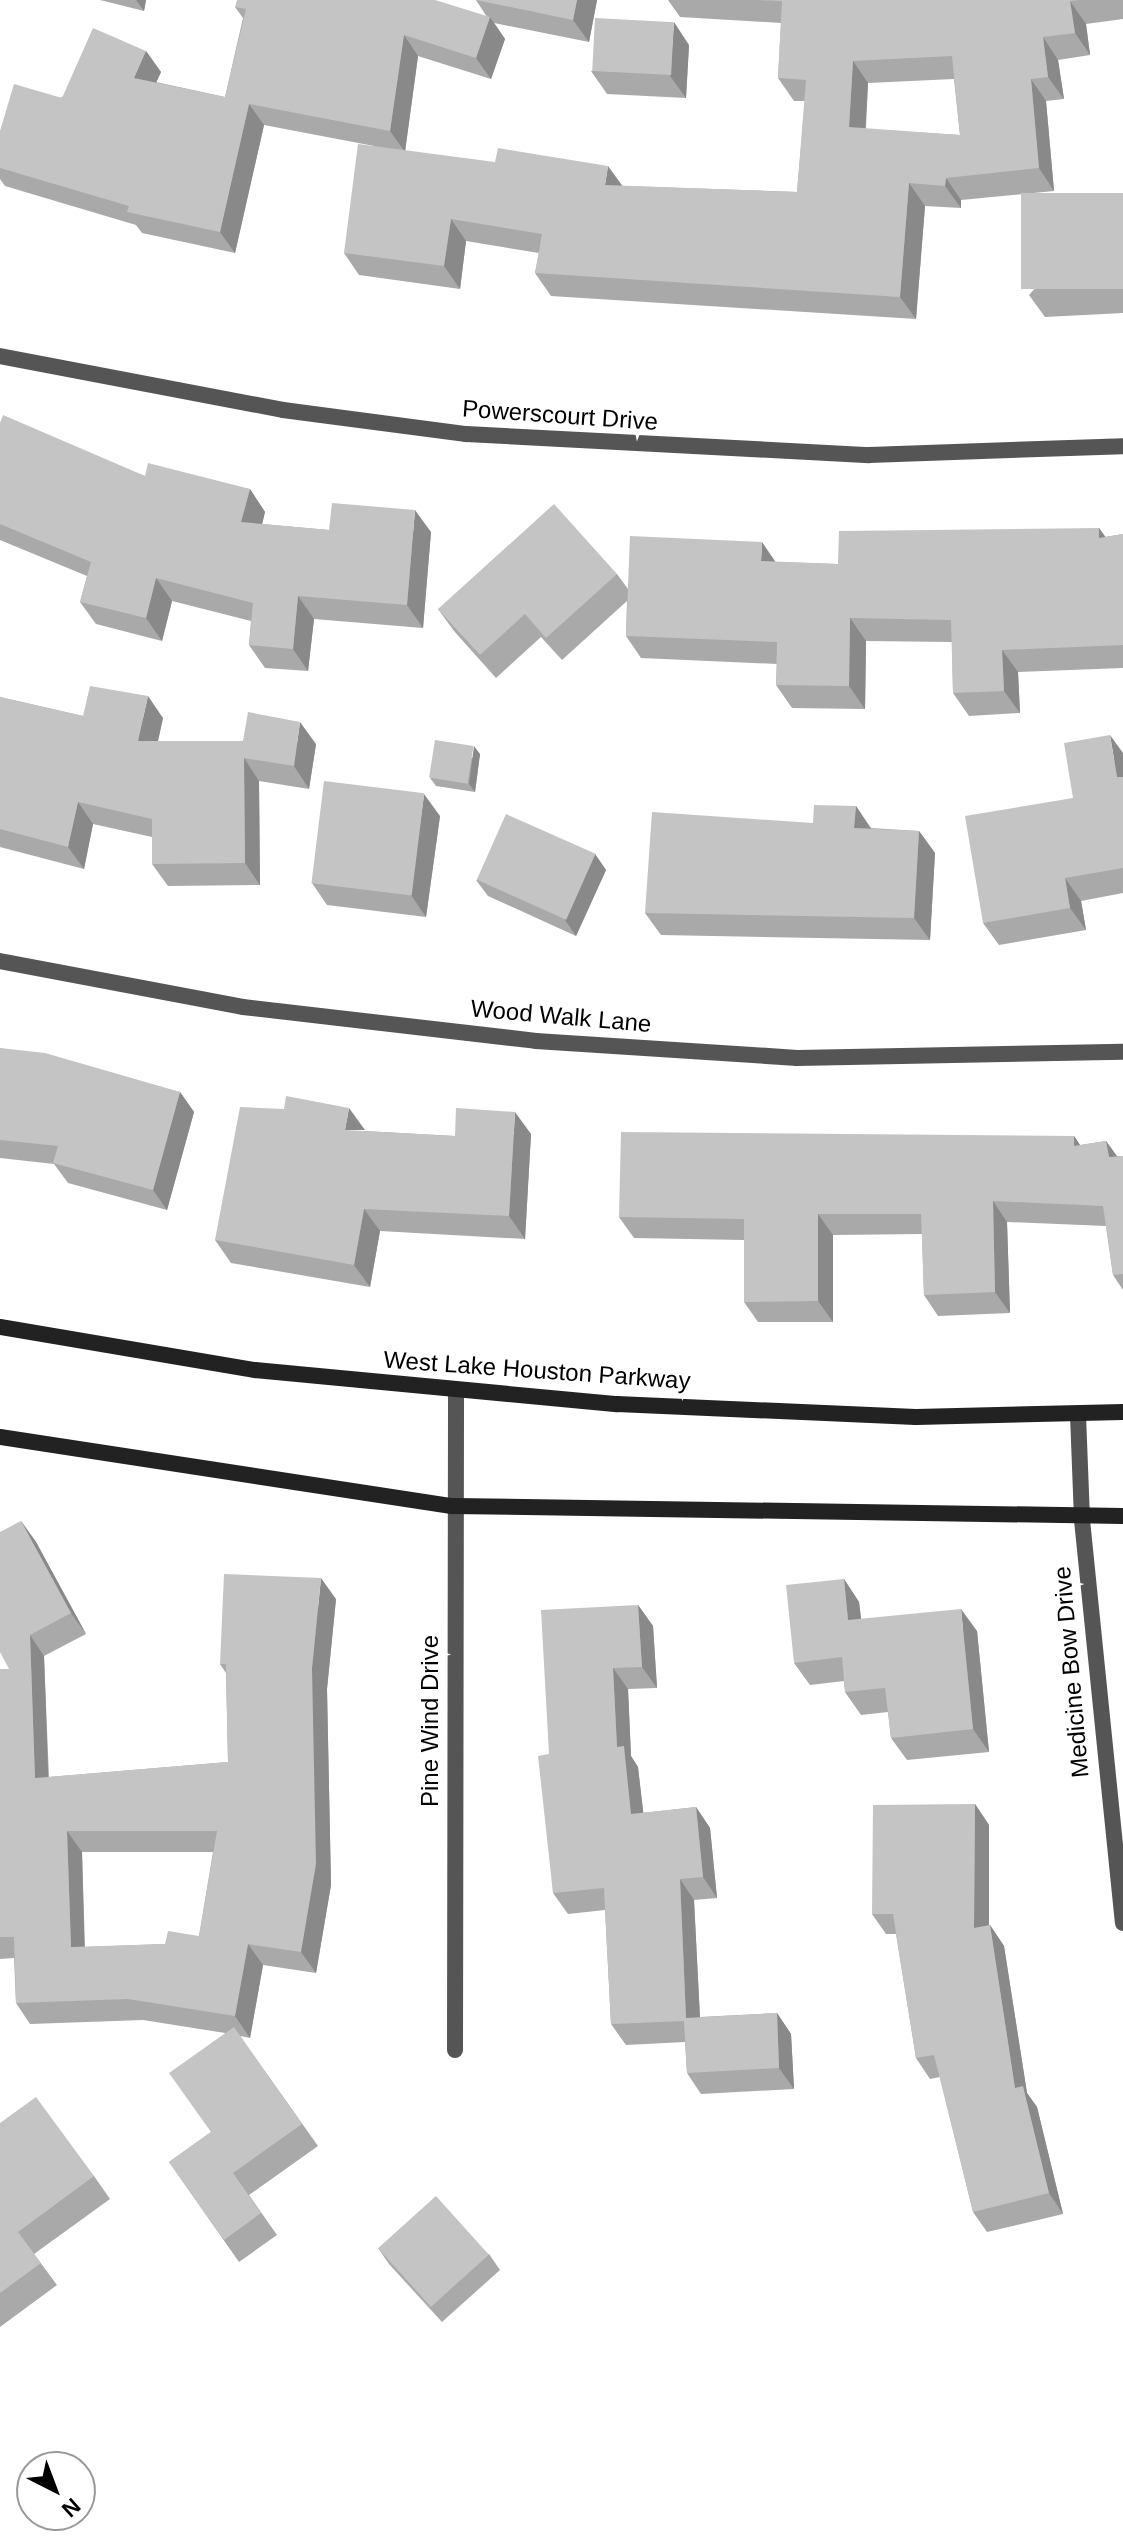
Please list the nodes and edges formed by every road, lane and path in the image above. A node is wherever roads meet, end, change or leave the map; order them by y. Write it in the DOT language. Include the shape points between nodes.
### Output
graph roads {
  1 [pos="0,356"];
  2 [pos="1123,446"];
  3 [pos="0,961"];
  4 [pos="1123,1052"];
  5 [pos="0,1327"];
  6 [pos="456,1392"];
  7 [pos="1123,1412"];
  8 [pos="1078,1415"];
  9 [pos="0,1437"];
  10 [pos="452,1506"];
  11 [pos="1123,1516"];
  12 [pos="1082,1520"];
  13 [pos="1123,1923"];
  14 [pos="455,2050"];
  1 -- 2 [label="street, Powerscourt Drive" via="267,408 466,434 869,455"];
  3 -- 4 [label="street, Wood Walk Lane" via="243,1007 536,1041 797,1058"];
  5 -- 6 [label="main road, West Lake Houston Parkway" via="255,1370"];
  6 -- 8 [label="main road, West Lake Houston Parkway" via="916,1417"];
  6 -- 10 [label="street, Pine Wind Drive"];
  7 -- 8 [label="main road, West Lake Houston Parkway"];
  8 -- 12 [label="street, Medicine Bow Drive"];
  9 -- 10 [label="main road"];
  10 -- 12 [label="main road"];
  10 -- 14 [label="street, Pine Wind Drive"];
  11 -- 12 [label="main road"];
  12 -- 13 [label="street, Medicine Bow Drive"];
}
